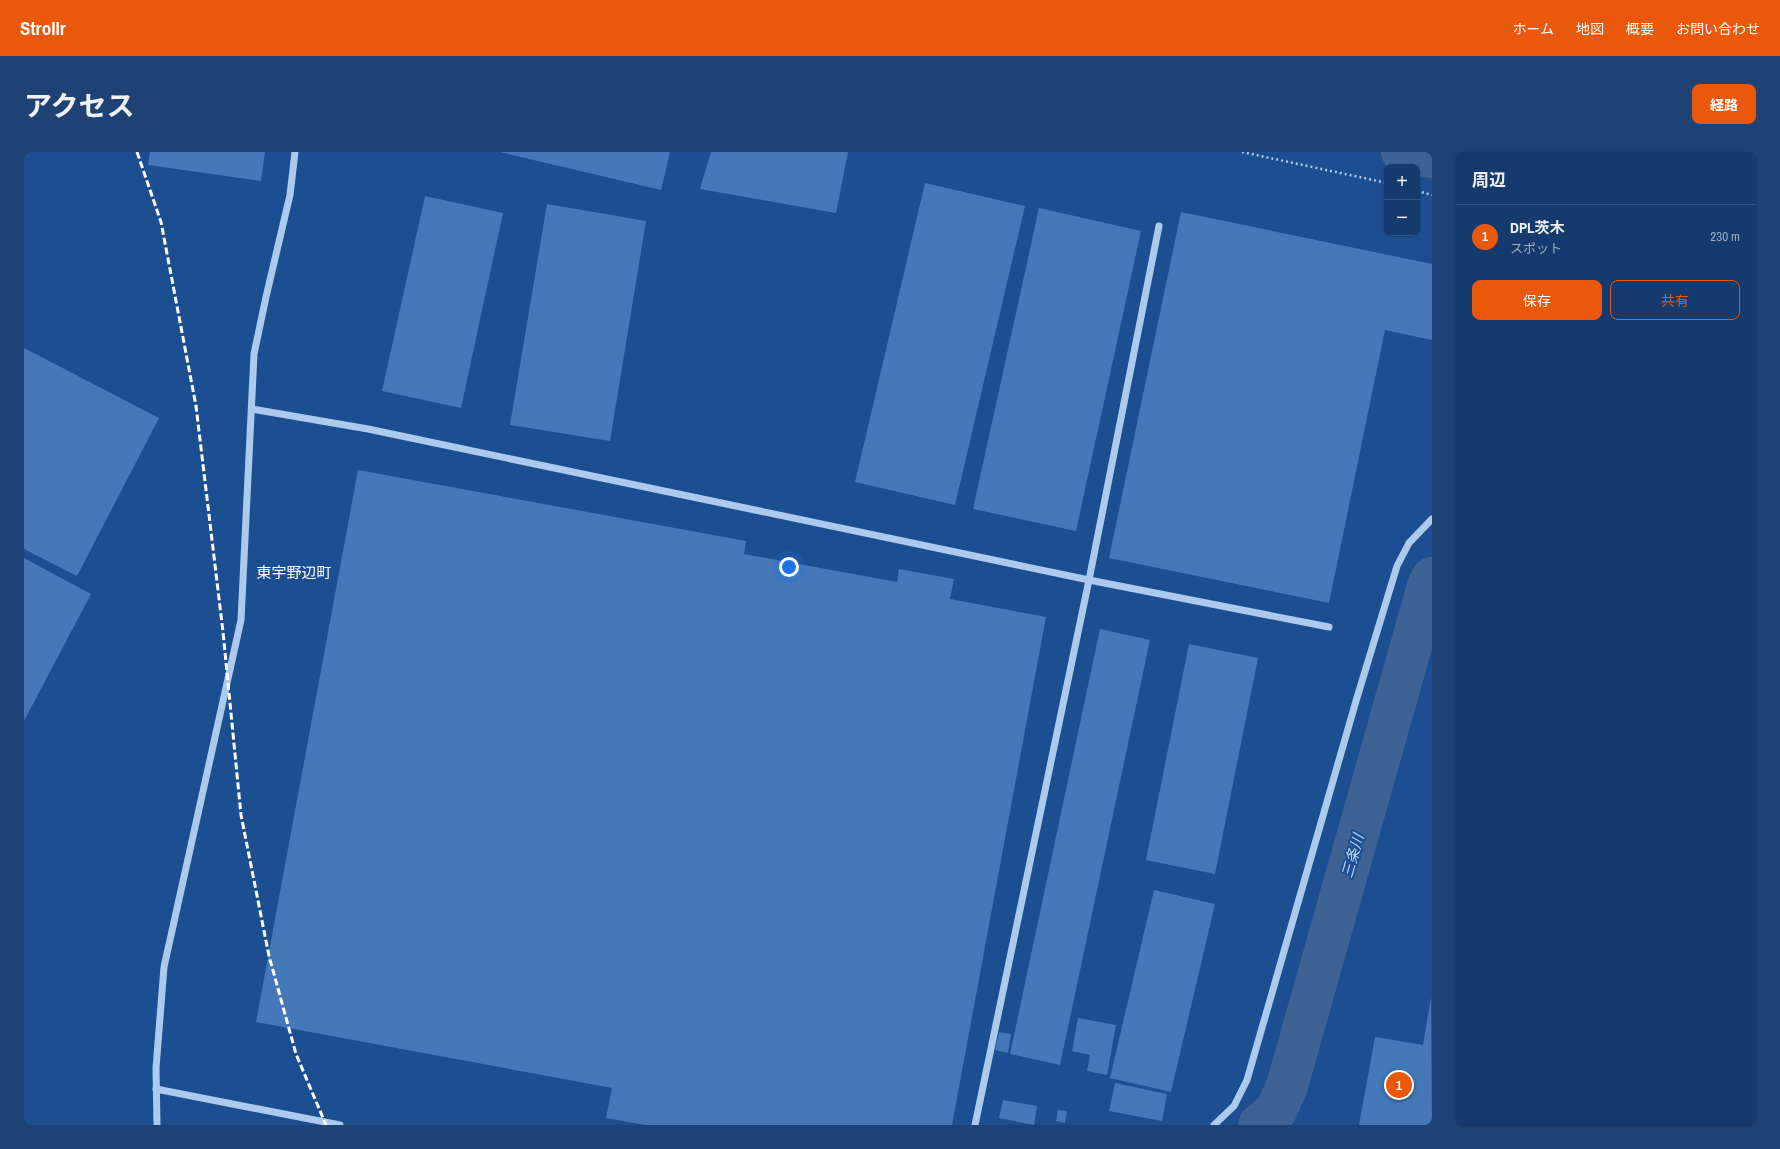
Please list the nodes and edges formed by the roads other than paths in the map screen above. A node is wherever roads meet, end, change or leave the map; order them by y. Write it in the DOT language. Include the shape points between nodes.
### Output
graph roads {
  1 [pos="295,152"];
  2 [pos="1159,226"];
  3 [pos="252,409"];
  4 [pos="1432,519"];
  5 [pos="1089,580"];
  6 [pos="1330,628"];
  7 [pos="156,1090"];
  8 [pos="157,1125"];
  9 [pos="340,1125"];
  10 [pos="975,1125"];
  11 [pos="1214,1125"];
  1 -- 3 [label="street" via="290,195 254,354"];
  2 -- 5 [label="street"];
  3 -- 5 [label="street" via="368,429"];
  3 -- 7 [label="street" via="241,620 164,967"];
  4 -- 11 [label="street" via="1409,543 1396,566 1247,1080 1234,1106"];
  5 -- 6 [label="street"];
  5 -- 10 [label="street"];
  7 -- 8 [label="street"];
  7 -- 9 [label="street"];
}
